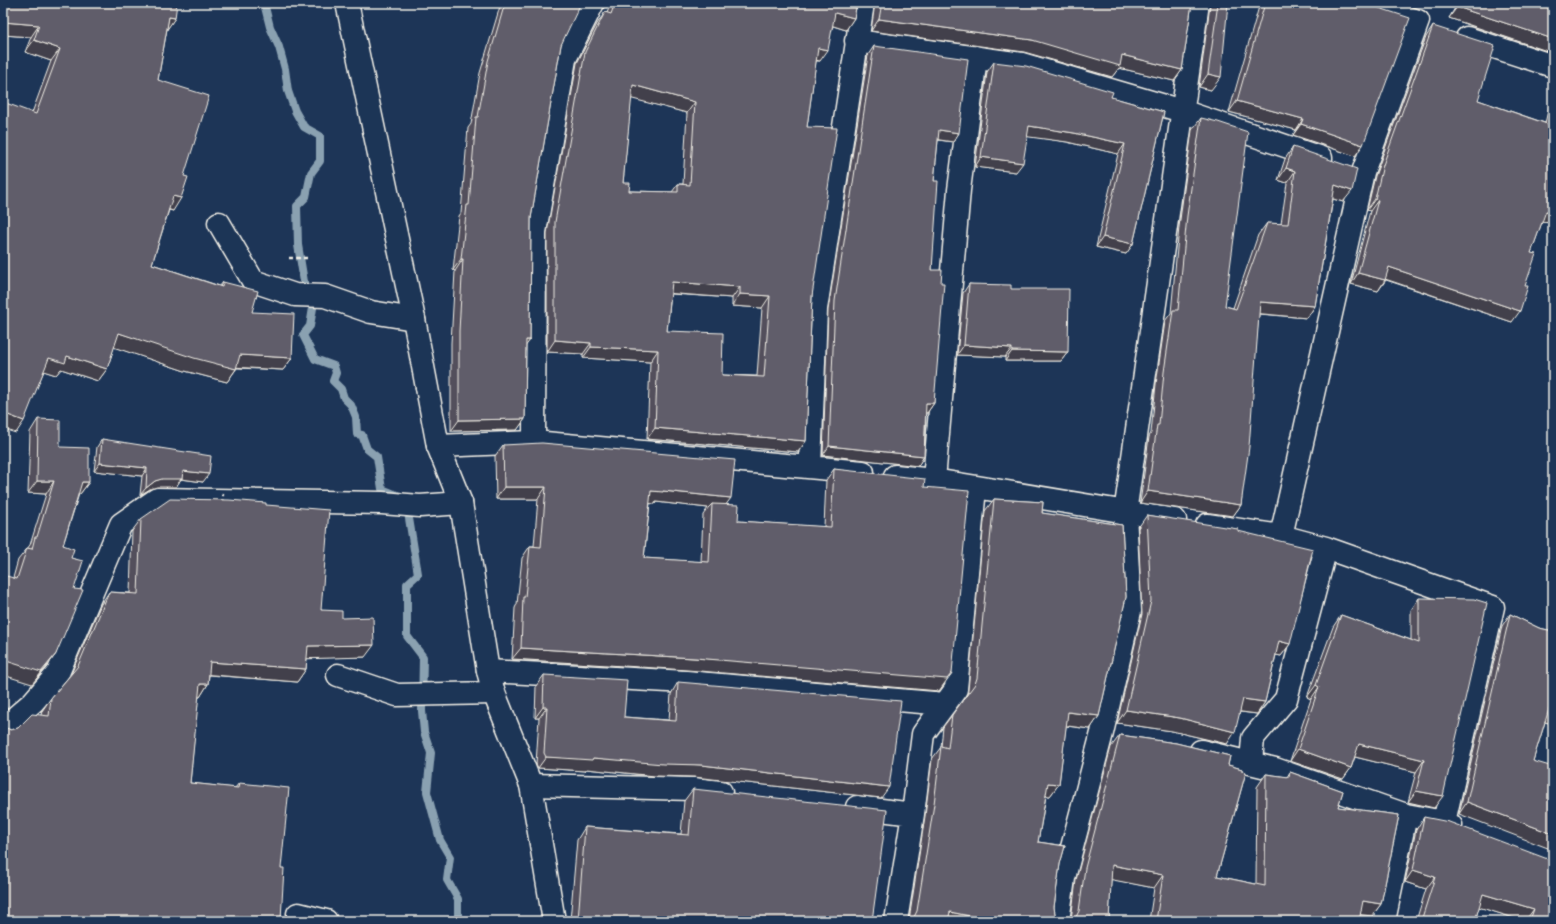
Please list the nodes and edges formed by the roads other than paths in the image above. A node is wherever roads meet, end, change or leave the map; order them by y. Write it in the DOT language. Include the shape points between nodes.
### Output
graph roads {
  1 [pos="347,3"];
  2 [pos="593,3"];
  3 [pos="863,3"];
  4 [pos="1198,3"];
  5 [pos="1362,3"];
  6 [pos="1433,26"];
  7 [pos="856,41"];
  8 [pos="976,57"];
  9 [pos="1553,66"];
  10 [pos="1182,111"];
  11 [pos="1350,168"];
  12 [pos="219,223"];
  13 [pos="414,319"];
  14 [pos="534,442"];
  15 [pos="438,446"];
  16 [pos="810,466"];
  17 [pos="934,480"];
  18 [pos="975,488"];
  19 [pos="461,503"];
  20 [pos="1125,513"];
  21 [pos="1281,536"];
  22 [pos="1326,548"];
  23 [pos="1493,607"];
  24 [pos="1513,617"];
  25 [pos="488,671"];
  26 [pos="338,675"];
  27 [pos="494,693"];
  28 [pos="945,704"];
  29 [pos="3,730"];
  30 [pos="1102,733"];
  31 [pos="1124,737"];
  32 [pos="1185,747"];
  33 [pos="1251,763"];
  34 [pos="531,785"];
  35 [pos="740,795"];
  36 [pos="835,805"];
  37 [pos="913,814"];
  38 [pos="1406,815"];
  39 [pos="1444,822"];
  40 [pos="1473,833"];
  41 [pos="298,914"];
  42 [pos="326,921"];
  43 [pos="554,921"];
  44 [pos="896,921"];
  45 [pos="1058,921"];
  46 [pos="1384,921"];
  1 -- 13 [label="street"];
  2 -- 14 [label="street" via="565,59 535,232"];
  3 -- 7 [label="street"];
  4 -- 10 [label="street"];
  5 -- 6 [label="street"];
  6 -- 9 [label="street"];
  6 -- 11 [label="street"];
  7 -- 8 [label="street"];
  7 -- 16 [label="street" via="816,308"];
  8 -- 10 [label="street" via="1022,64"];
  8 -- 17 [label="street" via="959,190"];
  10 -- 11 [label="street"];
  10 -- 20 [label="street"];
  11 -- 21 [label="street"];
  12 -- 13 [label="street" via="253,281 295,295 325,296 371,312"];
  13 -- 15 [label="street"];
  14 -- 15 [label="street"];
  14 -- 16 [label="street"];
  15 -- 19 [label="street"];
  16 -- 17 [label="street"];
  17 -- 18 [label="street"];
  18 -- 20 [label="street"];
  18 -- 28 [label="street" via="956,689"];
  19 -- 25 [label="street"];
  19 -- 29 [label="street" via="410,506 382,503 157,499 121,524 58,673 33,702"];
  20 -- 21 [label="street"];
  20 -- 30 [label="street" via="1130,610"];
  21 -- 22 [label="street"];
  22 -- 23 [label="street"];
  22 -- 33 [label="street" via="1286,699 1252,738"];
  23 -- 24 [label="street"];
  23 -- 39 [label="street"];
  25 -- 27 [label="street"];
  25 -- 28 [label="street" via="686,682"];
  26 -- 27 [label="street" via="397,695"];
  27 -- 34 [label="street"];
  28 -- 37 [label="street" via="923,734"];
  30 -- 31 [label="street"];
  30 -- 45 [label="street" via="1064,878"];
  32 -- 33 [label="street"];
  33 -- 38 [label="street"];
  34 -- 35 [label="street" via="693,789"];
  34 -- 43 [label="street"];
  36 -- 37 [label="street"];
  37 -- 44 [label="street"];
  38 -- 39 [label="street"];
  38 -- 46 [label="street"];
  39 -- 40 [label="street"];
  41 -- 42 [label="street"];
}
